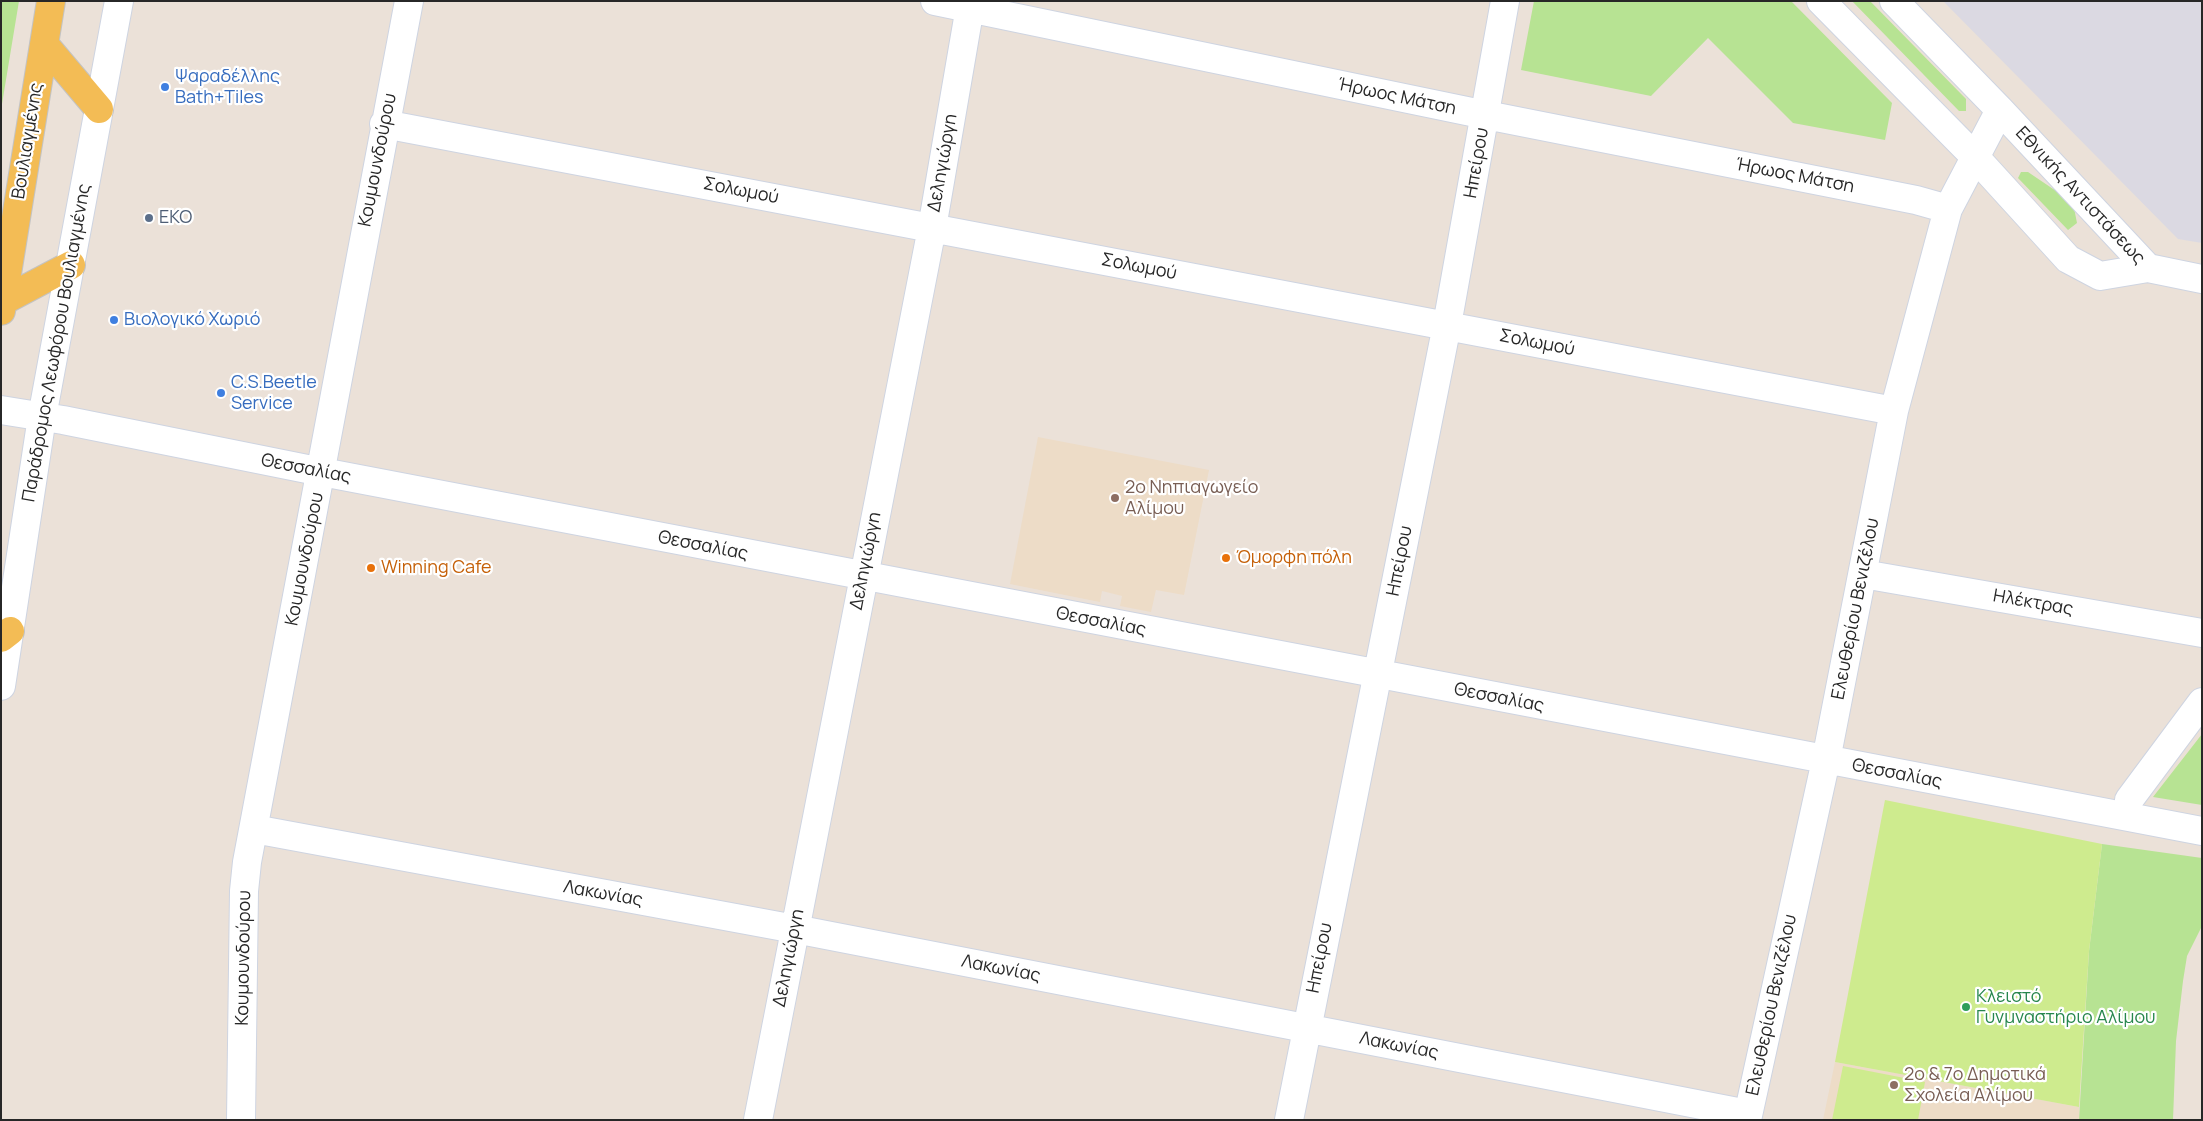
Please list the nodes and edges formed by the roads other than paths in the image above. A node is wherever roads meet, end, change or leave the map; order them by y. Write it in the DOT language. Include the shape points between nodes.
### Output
graph roads {
  1 [pos="51,1"];
  2 [pos="119,1"];
  3 [pos="409,1"];
  4 [pos="935,1"];
  5 [pos="1505,1"];
  6 [pos="1821,1"];
  7 [pos="1894,1"];
  8 [pos="970,5"];
  9 [pos="44,44"];
  10 [pos="99,109"];
  11 [pos="2000,110"];
  12 [pos="1486,115"];
  13 [pos="384,124"];
  14 [pos="1976,158"];
  15 [pos="1948,209"];
  16 [pos="932,228"];
  17 [pos="70,265"];
  18 [pos="2148,268"];
  19 [pos="2202,279"];
  20 [pos="2,306"];
  21 [pos="1447,326"];
  22 [pos="1,410"];
  23 [pos="1894,411"];
  24 [pos="42,417"];
  25 [pos="322,472"];
  26 [pos="1863,574"];
  27 [pos="862,576"];
  28 [pos="2202,633"];
  29 [pos="6,635"];
  30 [pos="1377,675"];
  31 [pos="1,686"];
  32 [pos="2202,702"];
  33 [pos="1826,760"];
  34 [pos="2129,800"];
  35 [pos="254,829"];
  36 [pos="2202,831"];
  37 [pos="795,929"];
  38 [pos="1306,1028"];
  39 [pos="1747,1117"];
  40 [pos="242,1120"];
  41 [pos="758,1120"];
  42 [pos="1289,1120"];
  1 -- 9 [label="main road, Βουλιαγμένης"];
  2 -- 10 [label="street, Παράδρομος Λεωφόρου Βουλιαγμένης"];
  3 -- 13 [label="street, Κουμουνδούρου"];
  4 -- 8 [label="street, Ήρωος Μάτση"];
  5 -- 12 [label="street, Ηπείρου"];
  6 -- 14 [label="street, Εθνικής Αντιστάσεως"];
  7 -- 11 [label="street, Εθνικής Αντιστάσεως"];
  8 -- 12 [label="street, Ήρωος Μάτση"];
  8 -- 16 [label="street, Δεληγιώργη"];
  9 -- 10 [label="main road"];
  9 -- 20 [label="main road, Βουλιαγμένης"];
  10 -- 17 [label="street, Παράδρομος Λεωφόρου Βουλιαγμένης"];
  11 -- 14 [label="street, Ελευθερίου Βενιζέλου"];
  11 -- 18 [label="street, Εθνικής Αντιστάσεως"];
  12 -- 15 [label="street, Ήρωος Μάτση"];
  12 -- 21 [label="street, Ηπείρου"];
  13 -- 16 [label="street, Σολωμού"];
  13 -- 25 [label="street, Κουμουνδούρου"];
  14 -- 15 [label="street, Ελευθερίου Βενιζέλου"];
  14 -- 18 [label="street, Εθνικής Αντιστάσεως" via="2068,259 2100,276"];
  15 -- 23 [label="street, Ελευθερίου Βενιζέλου"];
  16 -- 21 [label="street, Σολωμού"];
  16 -- 27 [label="street, Δεληγιώργη"];
  17 -- 20 [label="main road"];
  17 -- 24 [label="street, Παράδρομος Λεωφόρου Βουλιαγμένης"];
  18 -- 19 [label="street"];
  21 -- 23 [label="street, Σολωμού"];
  21 -- 30 [label="street, Ηπείρου"];
  22 -- 24 [label="street, Θεσσαλίας"];
  23 -- 26 [label="street, Ελευθερίου Βενιζέλου"];
  24 -- 25 [label="street, Θεσσαλίας"];
  24 -- 29 [label="street, Παράδρομος Λεωφόρου Βουλιαγμένης"];
  25 -- 27 [label="street, Θεσσαλίας"];
  25 -- 35 [label="street, Κουμουνδούρου"];
  26 -- 28 [label="street, Ηλέκτρας"];
  26 -- 33 [label="street, Ελευθερίου Βενιζέλου"];
  27 -- 30 [label="street, Θεσσαλίας"];
  27 -- 37 [label="street, Δεληγιώργη"];
  29 -- 31 [label="street, Παράδρομος Λεωφόρου Βουλιαγμένης"];
  30 -- 33 [label="street, Θεσσαλίας"];
  30 -- 38 [label="street, Ηπείρου"];
  32 -- 34 [label="street"];
  33 -- 36 [label="street, Θεσσαλίας"];
  33 -- 39 [label="street, Ελευθερίου Βενιζέλου"];
  35 -- 37 [label="street, Λακωνίας"];
  35 -- 40 [label="street, Κουμουνδούρου" via="244,891"];
  37 -- 38 [label="street, Λακωνίας"];
  37 -- 41 [label="street, Δεληγιώργη"];
  38 -- 39 [label="street, Λακωνίας"];
  38 -- 42 [label="street, Ηπείρου"];
}
